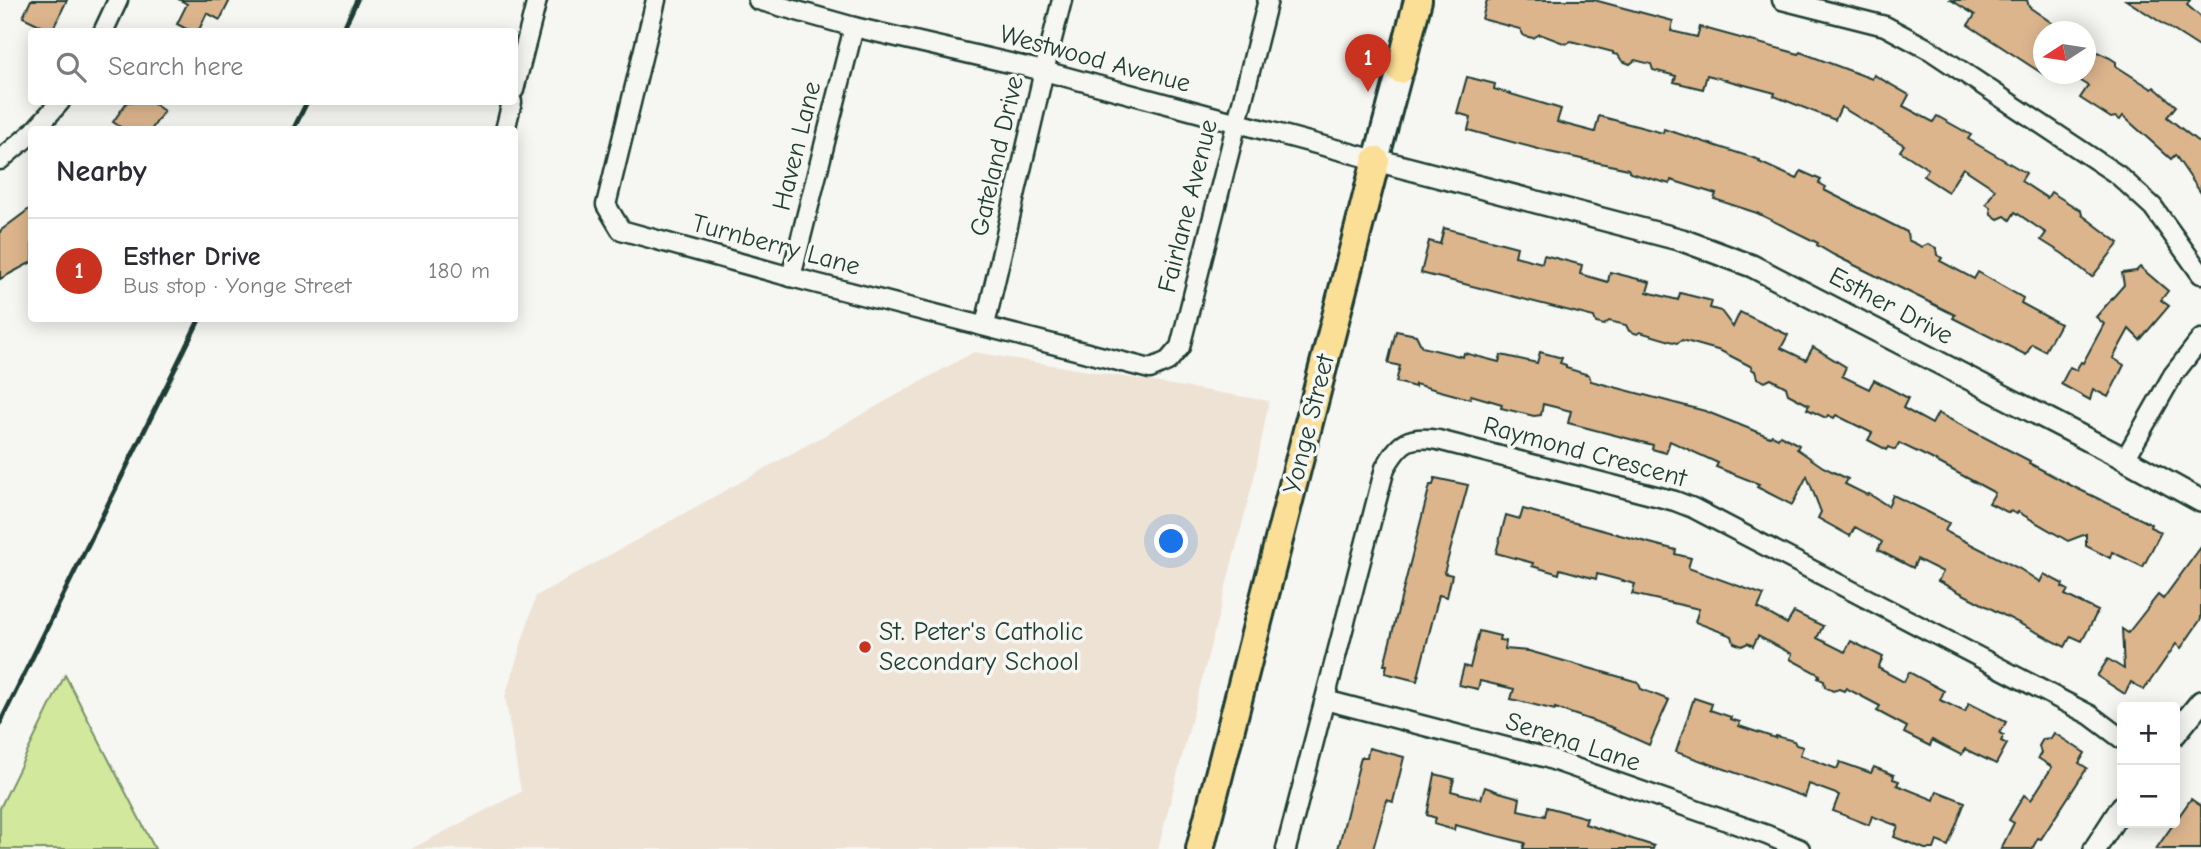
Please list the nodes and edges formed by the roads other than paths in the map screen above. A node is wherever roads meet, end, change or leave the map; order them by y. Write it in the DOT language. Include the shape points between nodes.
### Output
graph roads {
  1 [pos="118,0"];
  2 [pos="537,0"];
  3 [pos="656,0"];
  4 [pos="758,0"];
  5 [pos="1062,0"];
  6 [pos="1268,0"];
  7 [pos="1418,0"];
  8 [pos="1782,0"];
  9 [pos="854,27"];
  10 [pos="105,28"];
  11 [pos="1400,70"];
  12 [pos="1044,71"];
  13 [pos="518,74"];
  14 [pos="57,105"];
  15 [pos="511,105"];
  16 [pos="1235,123"];
  17 [pos="38,126"];
  18 [pos="506,126"];
  19 [pos="28,135"];
  20 [pos="0,160"];
  21 [pos="1376,160"];
  22 [pos="2201,274"];
  23 [pos="790,277"];
  24 [pos="985,325"];
  25 [pos="2201,340"];
  26 [pos="1150,369"];
  27 [pos="2126,459"];
  28 [pos="2201,501"];
  29 [pos="1325,700"];
  30 [pos="2201,702"];
  31 [pos="2180,728"];
  32 [pos="2117,735"];
  33 [pos="2117,815"];
  34 [pos="1200,849"];
  35 [pos="1286,849"];
  36 [pos="1800,849"];
  37 [pos="2095,849"];
  1 -- 10 [label="street"];
  2 -- 13 [label="street"];
  3 -- 23 [label="street, Turnberry Lane" via="606,205 621,230"];
  4 -- 9 [label="street, Westwood Avenue"];
  5 -- 12 [label="street, Gateland Drive"];
  6 -- 16 [label="street, Fairlane Avenue"];
  7 -- 11 [label="main road, Yonge Street"];
  8 -- 22 [label="street" via="1885,26 1930,50 2118,175 2153,207"];
  9 -- 12 [label="street, Westwood Avenue"];
  9 -- 23 [label="street, Haven Lane"];
  11 -- 21 [label="main road, Yonge Street"];
  12 -- 16 [label="street, Westwood Avenue"];
  12 -- 24 [label="street, Gateland Drive"];
  14 -- 17 [label="street"];
  15 -- 18 [label="street"];
  16 -- 21 [label="street, Westwood Avenue"];
  16 -- 26 [label="street, Fairlane Avenue" via="1180,348"];
  19 -- 20 [label="street"];
  21 -- 27 [label="street, Esther Drive" via="1722,254"];
  21 -- 34 [label="main road, Yonge Street"];
  23 -- 24 [label="street, Turnberry Lane"];
  24 -- 26 [label="street, Turnberry Lane"];
  25 -- 27 [label="street" via="2173,374"];
  27 -- 28 [label="street, Esther Drive"];
  29 -- 32 [label="street, Raymond Crescent" via="1385,468 1403,444 1417,437 1693,508 2090,715"];
  29 -- 35 [label="street, Raymond Crescent"];
  29 -- 36 [label="street, Serena Lane" via="1544,757"];
  30 -- 31 [label="street"];
  33 -- 37 [label="street"];
}
